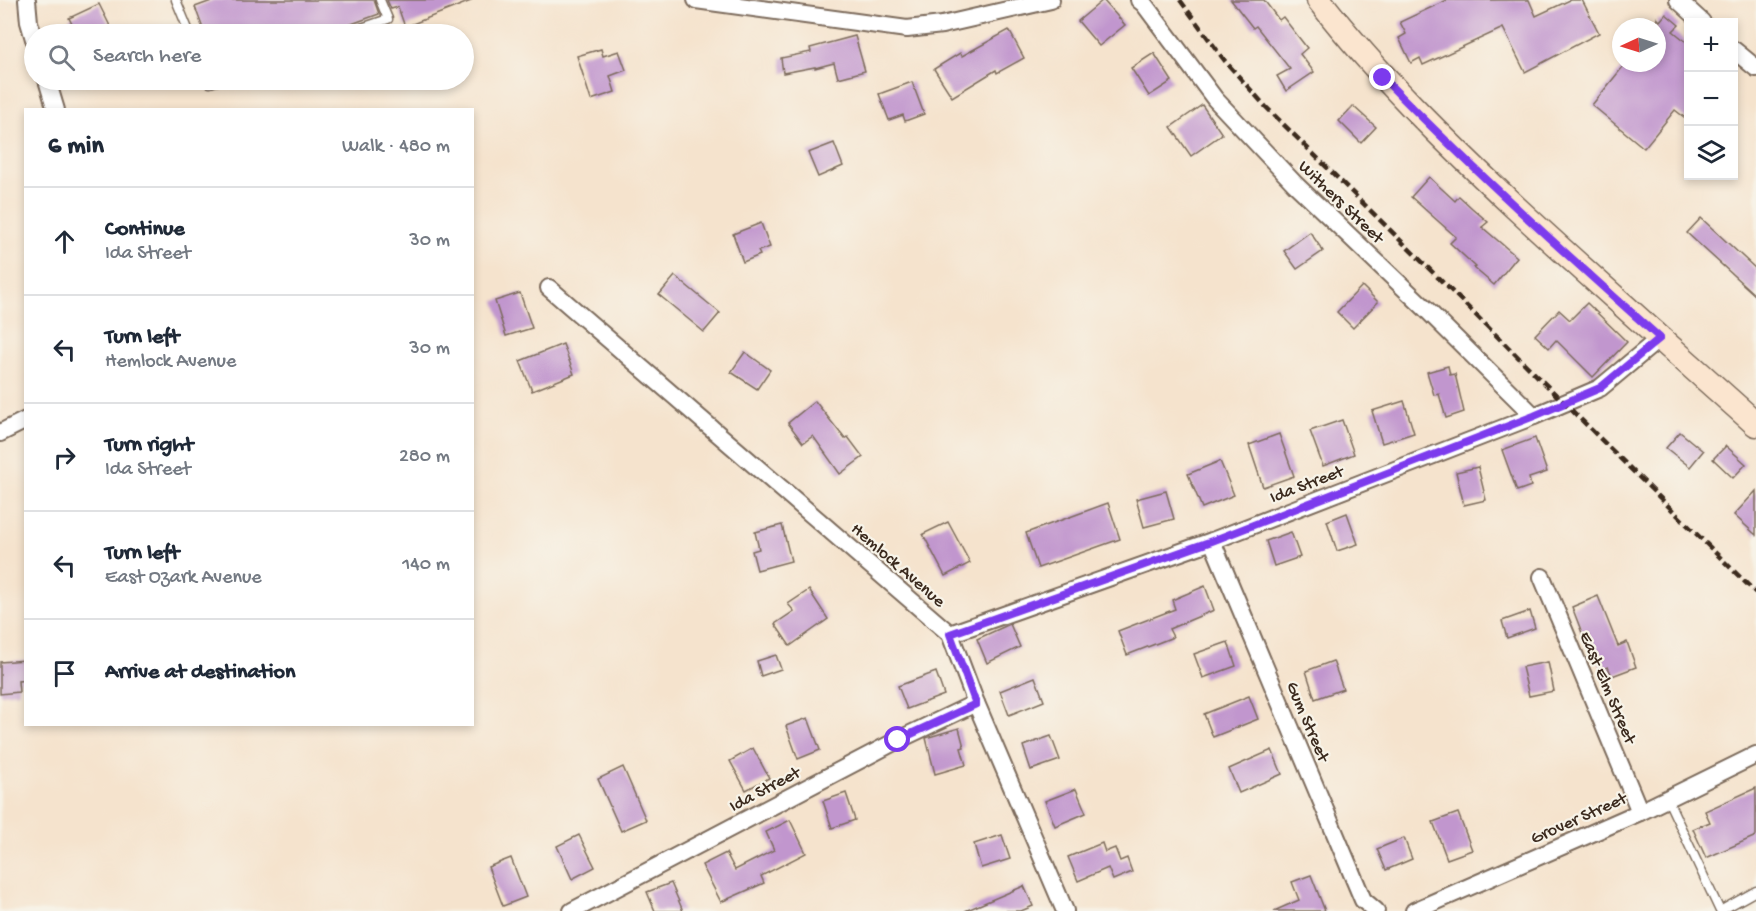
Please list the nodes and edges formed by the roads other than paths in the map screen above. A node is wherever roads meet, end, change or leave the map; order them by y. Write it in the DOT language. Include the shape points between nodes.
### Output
graph roads {
  1 [pos="27,0"];
  2 [pos="176,0"];
  3 [pos="380,0"];
  4 [pos="696,0"];
  5 [pos="1051,0"];
  6 [pos="1139,0"];
  7 [pos="1319,0"];
  8 [pos="1678,0"];
  9 [pos="1698,18"];
  10 [pos="30,24"];
  11 [pos="186,24"];
  12 [pos="373,24"];
  13 [pos="1738,53"];
  14 [pos="1756,68"];
  15 [pos="50,90"];
  16 [pos="55,108"];
  17 [pos="549,288"];
  18 [pos="1660,338"];
  19 [pos="1534,416"];
  20 [pos="1751,417"];
  21 [pos="24,421"];
  22 [pos="0,433"];
  23 [pos="1212,541"];
  24 [pos="1542,577"];
  25 [pos="950,634"];
  26 [pos="976,704"];
  27 [pos="1756,755"];
  28 [pos="1667,798"];
  29 [pos="1640,812"];
  30 [pos="1756,891"];
  31 [pos="572,911"];
  32 [pos="1065,911"];
  33 [pos="1376,911"];
  34 [pos="1414,911"];
  35 [pos="1720,911"];
  1 -- 10 [label="street"];
  2 -- 11 [label="lane"];
  3 -- 12 [label="lane" via="388,19"];
  4 -- 5 [label="street" via="907,29"];
  6 -- 19 [label="street, Withers Street" via="1215,99 1295,184"];
  7 -- 18 [label="main road" via="1358,49 1438,134"];
  8 -- 9 [label="street"];
  13 -- 14 [label="street"];
  15 -- 16 [label="street"];
  17 -- 25 [label="street, Hemlock Avenue"];
  18 -- 19 [label="street, Ida Street" via="1600,388"];
  18 -- 20 [label="main road"];
  19 -- 23 [label="street, Ida Street"];
  21 -- 22 [label="street"];
  23 -- 25 [label="street, Ida Street"];
  23 -- 33 [label="street, Gum Street" via="1363,900"];
  24 -- 29 [label="street, East Elm Street"];
  25 -- 26 [label="street, Hemlock Avenue"];
  26 -- 31 [label="street, Ida Street" via="898,740"];
  26 -- 32 [label="street, Hemlock Avenue"];
  27 -- 28 [label="street, Grover Street"];
  28 -- 29 [label="street, Grover Street"];
  28 -- 35 [label="lane"];
  29 -- 34 [label="street, Grover Street"];
  30 -- 35 [label="lane"];
}
